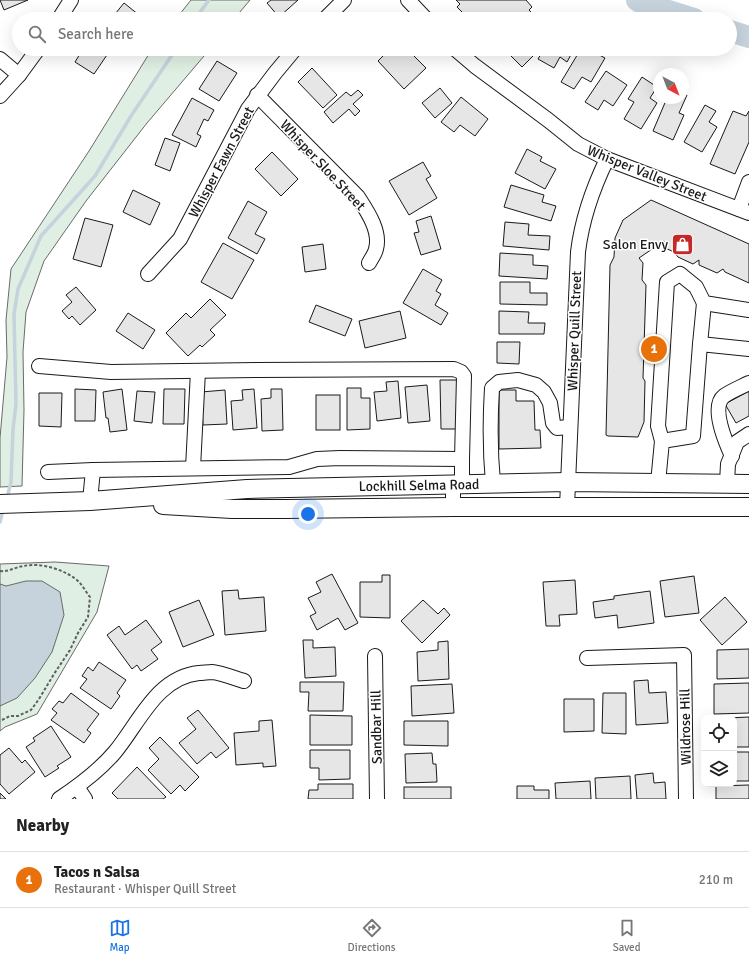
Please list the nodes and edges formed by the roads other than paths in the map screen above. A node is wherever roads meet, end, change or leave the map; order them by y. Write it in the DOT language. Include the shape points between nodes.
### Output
graph roads {
  1 [pos="71,0"];
  2 [pos="344,0"];
  3 [pos="408,0"];
  4 [pos="63,12"];
  5 [pos="332,12"];
  6 [pos="419,12"];
  7 [pos="33,56"];
  8 [pos="289,56"];
  9 [pos="464,56"];
  10 [pos="0,59"];
  11 [pos="19,75"];
  12 [pos="257,95"];
  13 [pos="0,96"];
  14 [pos="606,159"];
  15 [pos="749,182"];
  16 [pos="744,211"];
  17 [pos="369,263"];
  18 [pos="148,274"];
  19 [pos="704,303"];
  20 [pos="749,310"];
  21 [pos="700,344"];
  22 [pos="749,349"];
  23 [pos="39,366"];
  24 [pos="198,371"];
  25 [pos="749,383"];
  26 [pos="570,427"];
  27 [pos="749,434"];
  28 [pos="662,441"];
  29 [pos="732,456"];
  30 [pos="462,459"];
  31 [pos="194,468"];
  32 [pos="94,470"];
  33 [pos="48,472"];
  34 [pos="568,482"];
  35 [pos="493,483"];
  36 [pos="658,483"];
  37 [pos="458,484"];
  38 [pos="727,484"];
  39 [pos="749,484"];
  40 [pos="90,501"];
  41 [pos="0,504"];
  42 [pos="656,506"];
  43 [pos="453,507"];
  44 [pos="567,507"];
  45 [pos="749,507"];
  46 [pos="375,656"];
  47 [pos="587,658"];
  48 [pos="244,681"];
  49 [pos="76,787"];
  50 [pos="59,799"];
  51 [pos="85,799"];
  52 [pos="378,799"];
  53 [pos="686,799"];
  1 -- 4 [label="street"];
  2 -- 5 [label="street"];
  3 -- 6 [label="street"];
  7 -- 11 [label="street"];
  8 -- 12 [label="street, Whisper Fawn Street"];
  9 -- 14 [label="street, Whisper Valley Street" via="578,144"];
  10 -- 11 [label="street"];
  11 -- 13 [label="street"];
  12 -- 17 [label="street, Whisper Sloe Street" via="358,197 370,215 376,232 376,248"];
  12 -- 18 [label="street, Whisper Fawn Street" via="180,239"];
  14 -- 16 [label="street, Whisper Valley Street"];
  14 -- 26 [label="street, Whisper Quill Street" via="586,210 578,252"];
  15 -- 16 [label="street"];
  19 -- 20 [label="street"];
  19 -- 21 [label="street"];
  19 -- 28 [label="street" via="696,286 680,274 667,282 658,426"];
  21 -- 22 [label="street"];
  21 -- 28 [label="street" via="693,436"];
  23 -- 24 [label="street" via="111,372"];
  24 -- 30 [label="street" via="454,369 464,376"];
  24 -- 31 [label="street"];
  25 -- 29 [label="street" via="724,396 720,401 721,430"];
  26 -- 34 [label="street, Whisper Quill Street"];
  26 -- 35 [label="street" via="557,428 553,423 550,402 536,385 518,380 499,382 492,388 490,408"];
  27 -- 29 [label="street" via="737,442"];
  28 -- 36 [label="street"];
  29 -- 38 [label="street" via="728,464"];
  30 -- 31 [label="street" via="340,458 317,459 289,467"];
  30 -- 37 [label="street"];
  31 -- 32 [label="street"];
  32 -- 33 [label="street"];
  32 -- 40 [label="street"];
  34 -- 35 [label="main road, Lockhill Selma Road"];
  34 -- 36 [label="main road, Lockhill Selma Road"];
  34 -- 44 [label="street, Whisper Quill Street"];
  35 -- 37 [label="main road, Lockhill Selma Road"];
  36 -- 38 [label="main road, Lockhill Selma Road"];
  36 -- 42 [label="main road"];
  37 -- 40 [label="main road, Lockhill Selma Road" via="247,489"];
  37 -- 43 [label="street"];
  38 -- 39 [label="main road, Lockhill Selma Road"];
  40 -- 41 [label="main road, Lockhill Selma Road"];
  40 -- 43 [label="main road, Lockhill Selma Road" via="232,509"];
  42 -- 44 [label="main road, Lockhill Selma Road"];
  42 -- 45 [label="main road, Lockhill Selma Road"];
  43 -- 44 [label="main road, Lockhill Selma Road"];
  46 -- 52 [label="street, Sandbar Hill"];
  47 -- 53 [label="street, Wildrose Hill" via="684,655"];
  48 -- 49 [label="street" via="211,672 191,674 177,680 159,693 146,708 100,769"];
  49 -- 50 [label="street"];
  49 -- 51 [label="street"];
}
